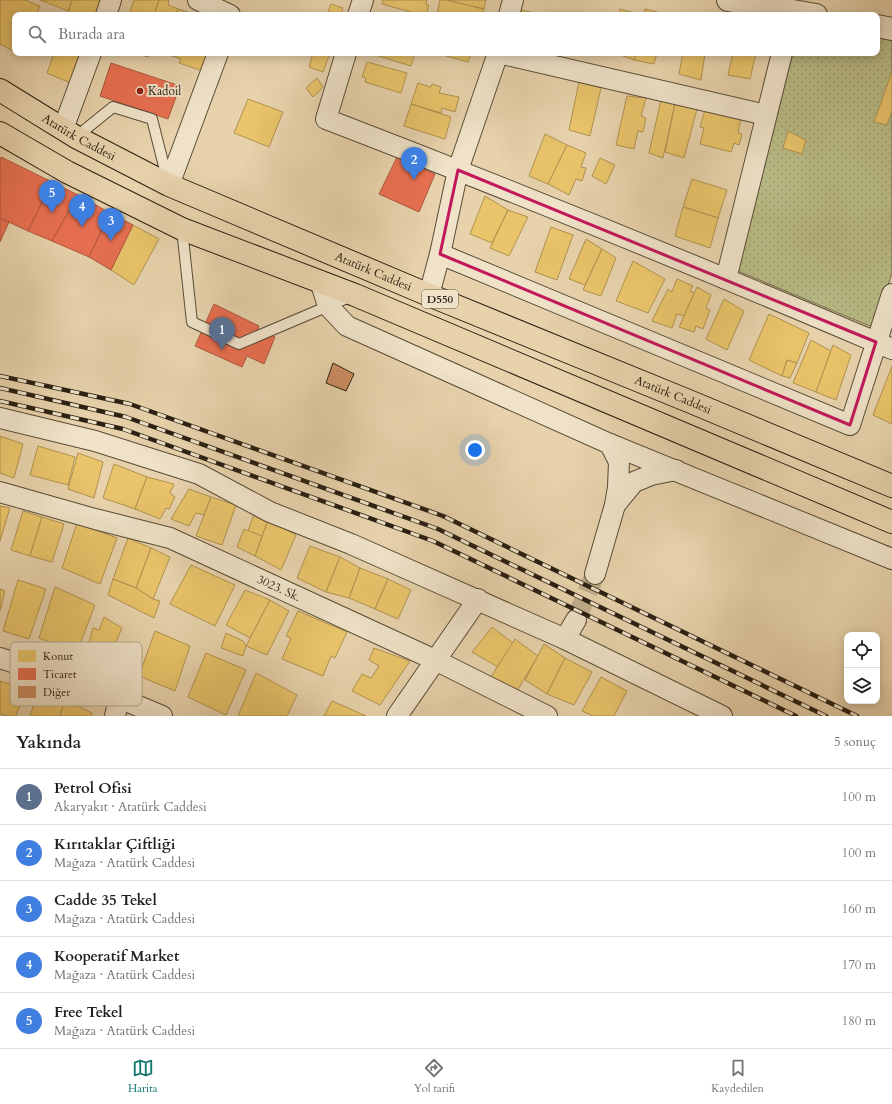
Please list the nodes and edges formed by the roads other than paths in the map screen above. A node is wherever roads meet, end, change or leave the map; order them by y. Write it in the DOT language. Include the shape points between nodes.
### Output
graph roads {
  1 [pos="111,0"];
  2 [pos="198,0"];
  3 [pos="238,0"];
  4 [pos="363,0"];
  5 [pos="513,0"];
  6 [pos="728,0"];
  7 [pos="107,12"];
  8 [pos="224,12"];
  9 [pos="232,12"];
  10 [pos="359,12"];
  11 [pos="509,12"];
  12 [pos="787,12"];
  13 [pos="880,27"];
  14 [pos="892,29"];
  15 [pos="90,56"];
  16 [pos="217,56"];
  17 [pos="345,56"];
  18 [pos="497,56"];
  19 [pos="511,56"];
  20 [pos="781,56"];
  21 [pos="0,90"];
  22 [pos="766,115"];
  23 [pos="69,133"];
  24 [pos="0,134"];
  25 [pos="458,170"];
  26 [pos="169,185"];
  27 [pos="182,229"];
  28 [pos="440,254"];
  29 [pos="726,279"];
  30 [pos="320,282"];
  31 [pos="892,294"];
  32 [pos="355,295"];
  33 [pos="429,295"];
  34 [pos="328,306"];
  35 [pos="884,346"];
  36 [pos="0,418"];
  37 [pos="610,444"];
  38 [pos="676,470"];
  39 [pos="892,486"];
  40 [pos="0,492"];
  41 [pos="614,505"];
  42 [pos="892,522"];
  43 [pos="892,559"];
  44 [pos="595,574"];
  45 [pos="478,599"];
  46 [pos="576,620"];
  47 [pos="566,639"];
  48 [pos="0,658"];
  49 [pos="436,660"];
  50 [pos="10,662"];
  51 [pos="117,707"];
  52 [pos="162,716"];
  53 [pos="397,716"];
  54 [pos="547,716"];
  55 [pos="722,716"];
  1 -- 7 [label="street"];
  2 -- 8 [label="street"];
  3 -- 9 [label="street"];
  4 -- 10 [label="street"];
  5 -- 11 [label="street"];
  6 -- 12 [label="street"];
  13 -- 14 [label="street"];
  15 -- 23 [label="street"];
  16 -- 26 [label="street"];
  17 -- 25 [label="street" via="326,119"];
  18 -- 25 [label="street"];
  19 -- 22 [label="street"];
  20 -- 22 [label="street"];
  21 -- 23 [label="highway, Atatürk Caddesi / D550"];
  22 -- 29 [label="street"];
  23 -- 26 [label="highway, Atatürk Caddesi / D550"];
  23 -- 26 [label="lane" via="113,107 152,119"];
  24 -- 27 [label="highway, D550" via="67,172"];
  25 -- 28 [label="street"];
  25 -- 29 [label="street"];
  26 -- 33 [label="highway, Atatürk Caddesi / D550"];
  27 -- 30 [label="highway, D550"];
  27 -- 34 [label="lane" via="192,322 239,344"];
  28 -- 33 [label="street"];
  28 -- 35 [label="street" via="850,425"];
  29 -- 35 [label="street"];
  30 -- 32 [label="highway, D550"];
  30 -- 34 [label="street"];
  31 -- 35 [label="street"];
  32 -- 34 [label="lane"];
  32 -- 42 [label="highway, D550"];
  33 -- 39 [label="highway, Atatürk Caddesi / D550"];
  34 -- 37 [label="street" via="347,326"];
  36 -- 45 [label="street" via="95,441 199,474 270,512"];
  37 -- 38 [label="street"];
  37 -- 41 [label="street" via="619,462"];
  38 -- 41 [label="street" via="651,475 634,482"];
  38 -- 43 [label="street"];
  40 -- 49 [label="street, 3023. Sk." via="170,538"];
  41 -- 44 [label="street"];
  45 -- 47 [label="street"];
  45 -- 49 [label="street"];
  46 -- 47 [label="street"];
  47 -- 55 [label="street"];
  48 -- 50 [label="street"];
  49 -- 53 [label="street"];
  49 -- 54 [label="street, 3023. Sk."];
  51 -- 52 [label="street"];
}
